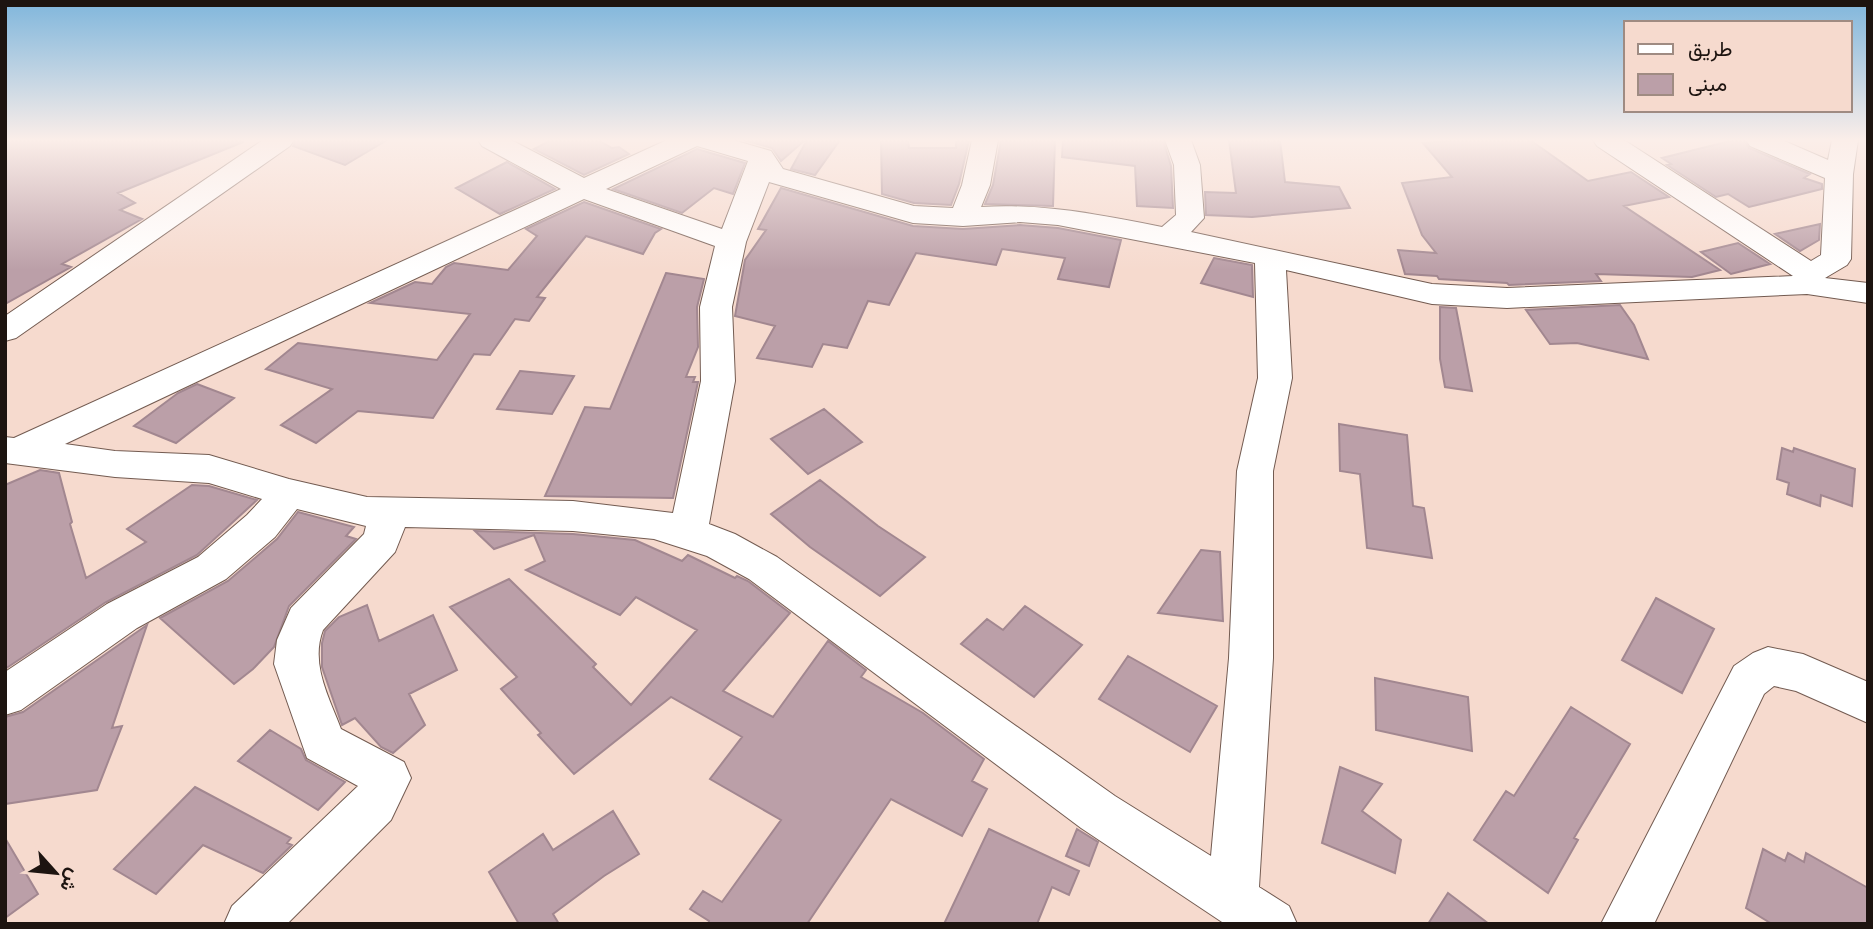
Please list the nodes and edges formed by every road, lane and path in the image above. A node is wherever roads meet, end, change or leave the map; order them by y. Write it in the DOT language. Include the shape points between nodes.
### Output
graph roads {
  1 [pos="214,183"];
  2 [pos="572,183"];
  3 [pos="595,183"];
  4 [pos="755,183"];
  5 [pos="803,183"];
  6 [pos="976,183"];
  7 [pos="1188,183"];
  8 [pos="1669,183"];
  9 [pos="1839,183"];
  10 [pos="583,189"];
  11 [pos="963,217"];
  12 [pos="1168,236"];
  13 [pos="731,242"];
  14 [pos="1270,258"];
  15 [pos="1809,279"];
  16 [pos="1868,293"];
  17 [pos="5,331"];
  18 [pos="11,451"];
  19 [pos="289,494"];
  20 [pos="390,512"];
  21 [pos="688,532"];
  22 [pos="5,696"];
  23 [pos="1868,703"];
  24 [pos="1233,899"];
  25 [pos="250,924"];
  26 [pos="1271,924"];
  27 [pos="1627,924"];
  1 -- 17 [label="street"];
  2 -- 10 [label="street"];
  3 -- 10 [label="street"];
  4 -- 13 [label="street"];
  5 -- 11 [label="street" via="913,214"];
  6 -- 11 [label="street"];
  7 -- 12 [label="street" via="1189,218"];
  8 -- 15 [label="street"];
  9 -- 15 [label="street" via="1836,259"];
  10 -- 13 [label="street"];
  10 -- 18 [label="street"];
  11 -- 12 [label="street" via="1058,216"];
  12 -- 14 [label="street"];
  13 -- 21 [label="street" via="716,307 718,381"];
  14 -- 15 [label="street" via="1432,294 1476,298"];
  14 -- 24 [label="street" via="1275,378 1255,471 1251,658"];
  15 -- 16 [label="street"];
  18 -- 19 [label="street" via="115,464 209,469"];
  19 -- 20 [label="street" via="367,512"];
  19 -- 22 [label="street" via="261,526 212,568 122,616"];
  20 -- 21 [label="street" via="573,516"];
  20 -- 25 [label="street" via="382,541 306,620 296,664 323,743 387,778 374,804"];
  21 -- 24 [label="street" via="763,568 1098,812"];
  23 -- 27 [label="street" via="1803,673 1768,666 1749,680"];
  24 -- 26 [label="street"];
}
